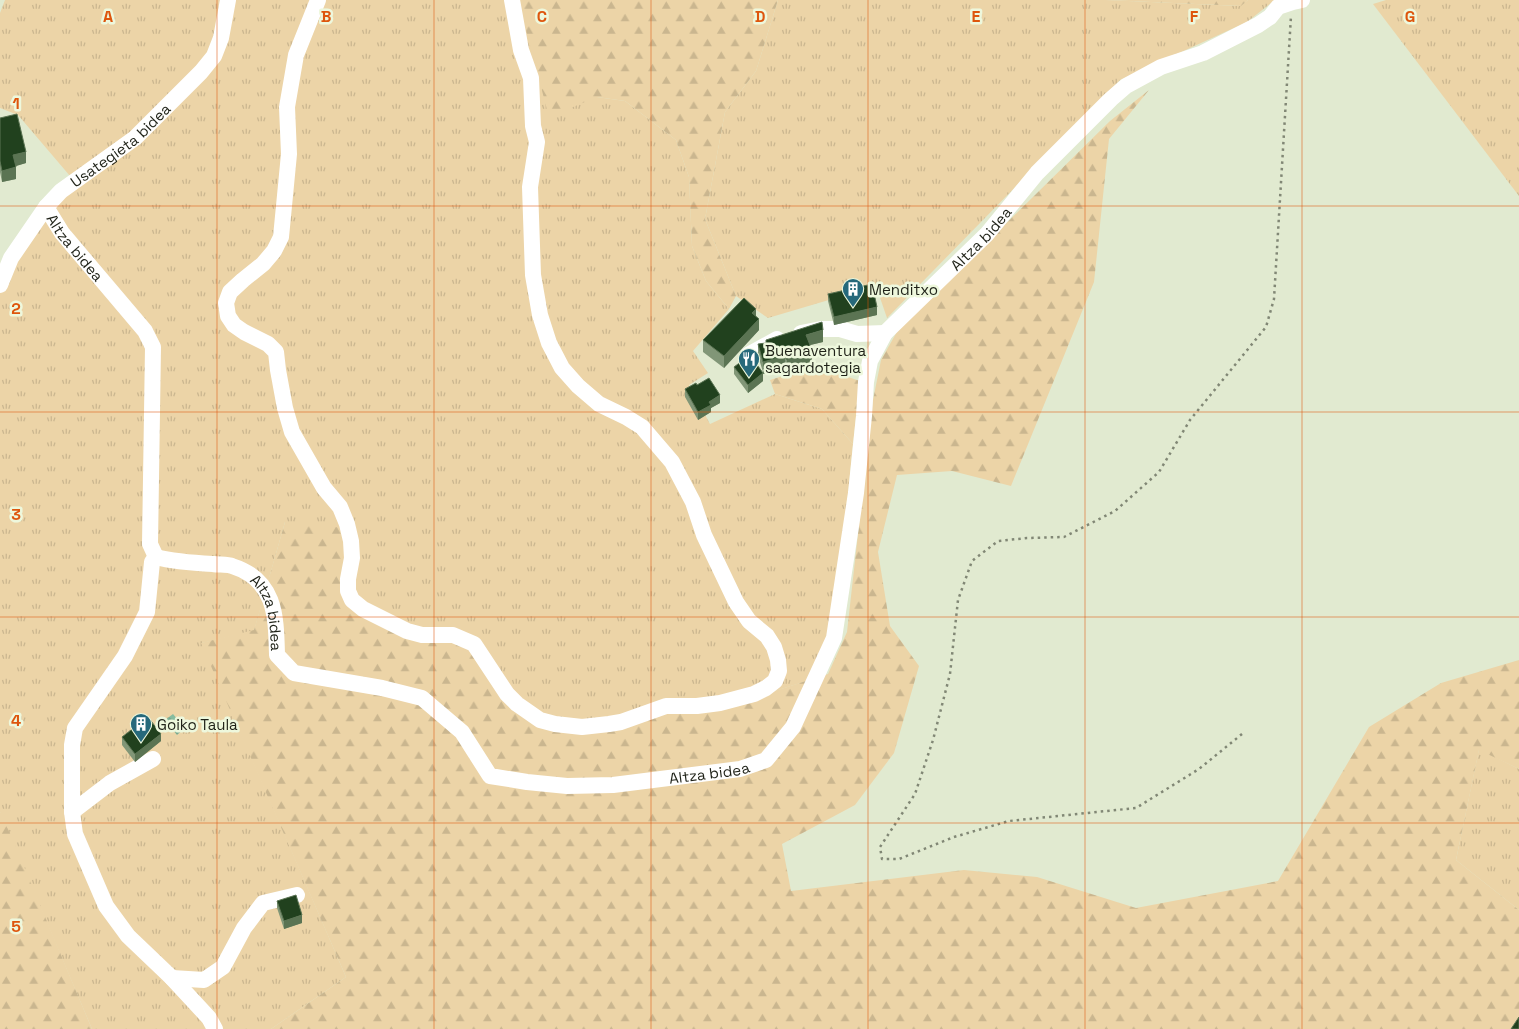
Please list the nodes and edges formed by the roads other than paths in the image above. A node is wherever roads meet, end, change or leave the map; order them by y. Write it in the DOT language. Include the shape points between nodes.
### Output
graph roads {
  1 [pos="228,0"];
  2 [pos="318,0"];
  3 [pos="512,0"];
  4 [pos="1297,1"];
  5 [pos="46,207"];
  6 [pos="6,257"];
  7 [pos="0,285"];
  8 [pos="885,333"];
  9 [pos="748,355"];
  10 [pos="156,557"];
  11 [pos="153,759"];
  12 [pos="72,812"];
  13 [pos="297,895"];
  14 [pos="172,978"];
  15 [pos="215,1029"];
  1 -- 5 [label="street, Usategieta bidea" via="221,38 214,56 201,72 135,138 61,191"];
  2 -- 3 [label="street" via="296,55 287,107 289,154 281,237 264,264 230,292 226,303 228,316 234,325 276,352 292,432 324,488 340,507 347,524 352,558 348,591 352,600 407,631 422,635 453,635 474,644 507,694 540,720 554,724 582,727 609,724 666,706 720,703 754,694 775,680 779,671 774,647 736,602 672,462 642,427 599,404 578,386 562,368 549,343 533,275 530,187 537,142 531,78 521,50"];
  4 -- 8 [label="street, Altza bidea" via="1278,8 1258,26 1203,53 1161,67 1126,86 1037,173 987,234"];
  5 -- 6 [label="street, Usategieta bidea"];
  5 -- 10 [label="street, Altza bidea" via="62,233 145,331 153,347 150,544"];
  6 -- 7 [label="street, Usategieta bidea"];
  8 -- 9 [label="street" via="857,334 840,328 820,328 773,340"];
  8 -- 10 [label="street, Altza bidea" via="870,361 866,382 856,493 834,638 793,727 766,760 740,769 613,785 567,786 490,776 462,732 422,698 294,673 277,655 276,621 271,598 256,578 232,566"];
  10 -- 12 [label="street" via="152,562 147,612 124,656 75,728"];
  11 -- 12 [label="street" via="110,783"];
  12 -- 14 [label="street" via="75,834 106,906 128,936"];
  13 -- 14 [label="street" via="263,903 244,928 223,967 204,980"];
  14 -- 15 [label="street" via="209,1018"];
}
